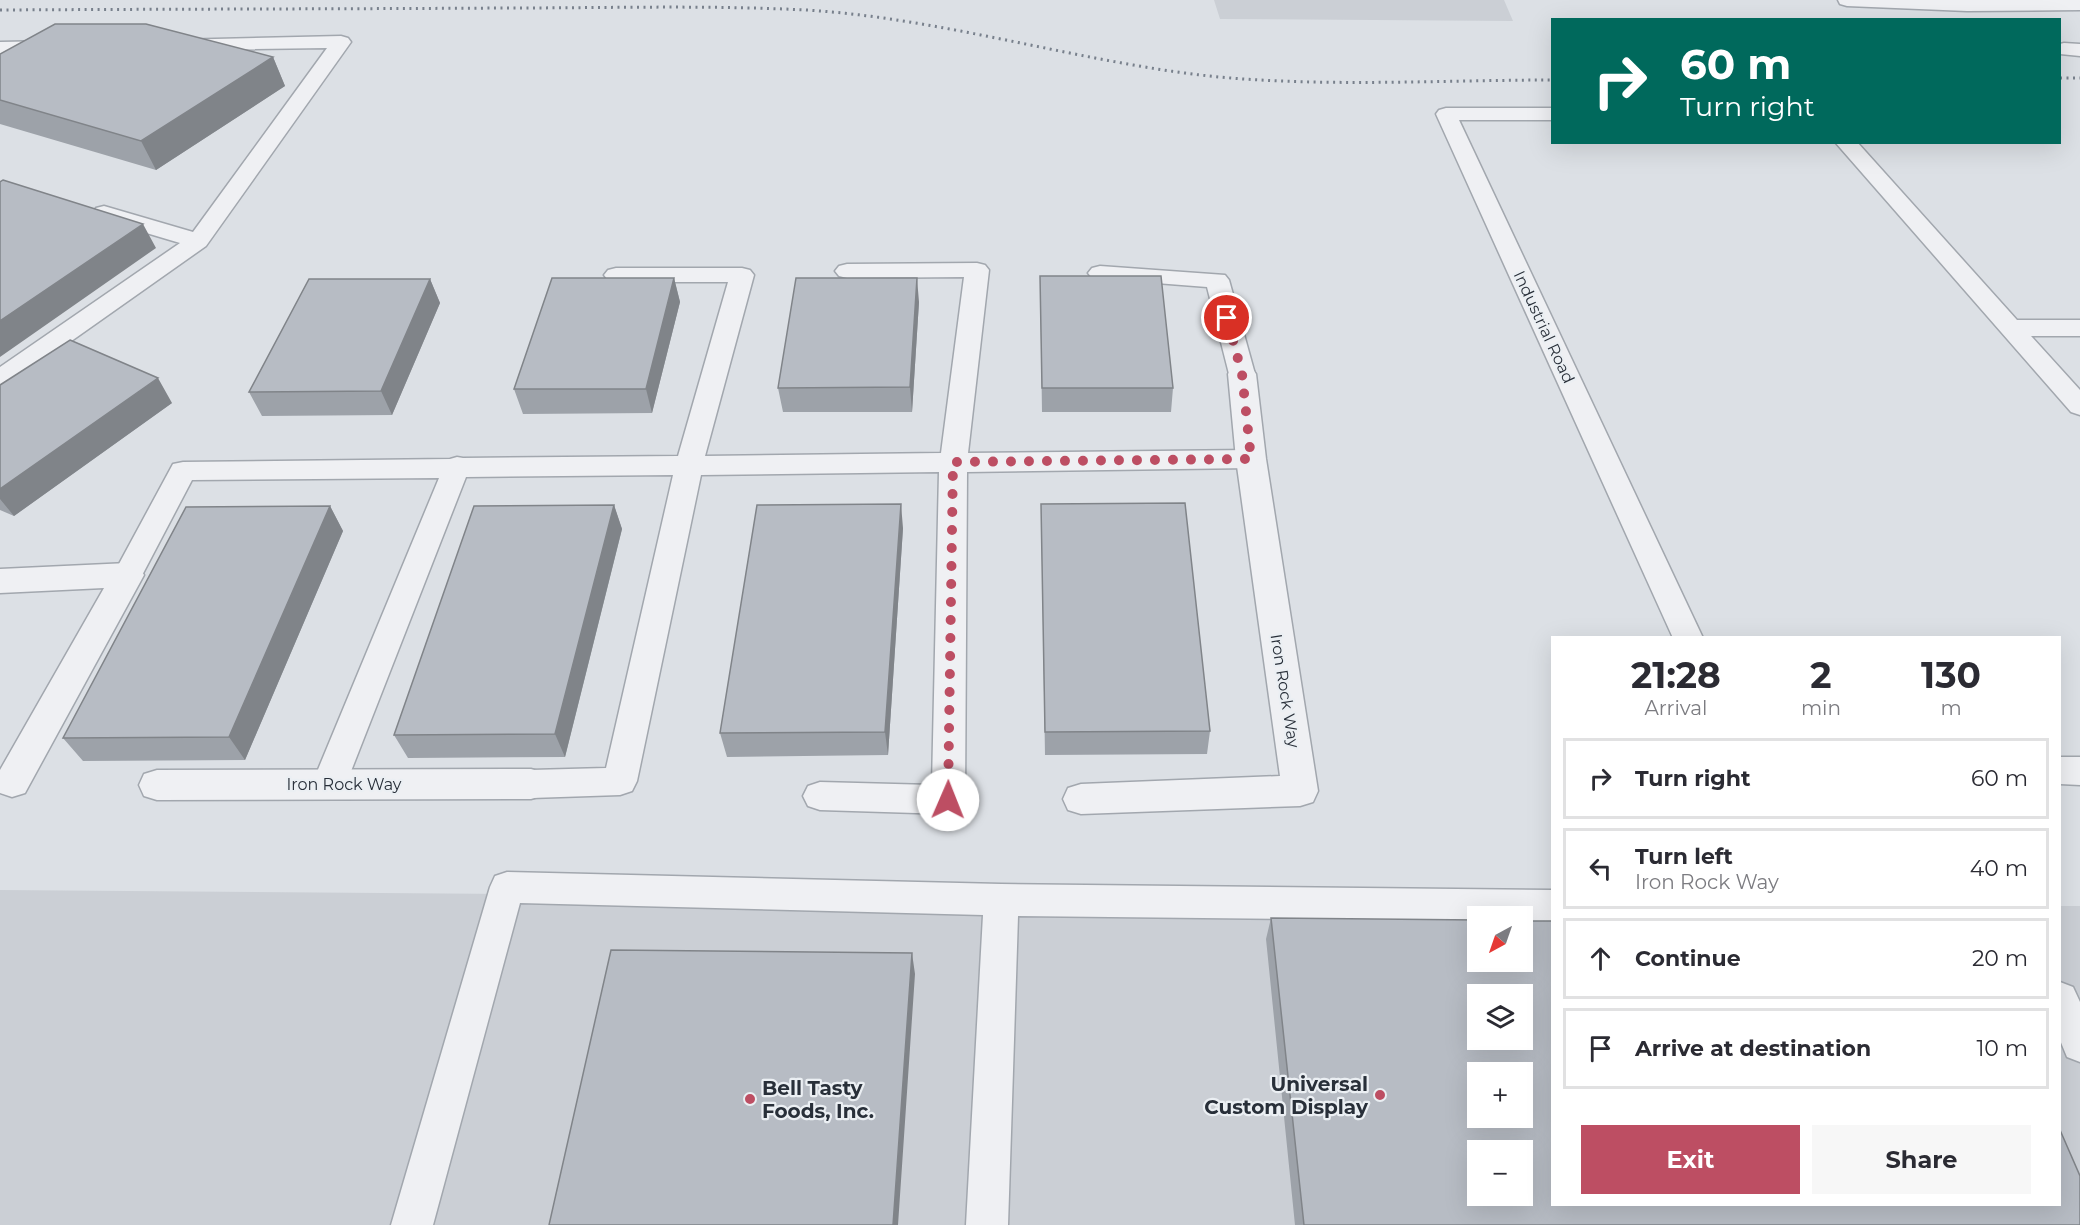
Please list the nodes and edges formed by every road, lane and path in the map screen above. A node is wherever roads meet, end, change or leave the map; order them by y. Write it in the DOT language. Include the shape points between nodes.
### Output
graph roads {
  1 [pos="1846,0"];
  2 [pos="2080,4"];
  3 [pos="165,45"];
  4 [pos="71,46"];
  5 [pos="0,48"];
  6 [pos="1551,114"];
  7 [pos="1847,144"];
  8 [pos="88,208"];
  9 [pos="198,241"];
  10 [pos="847,271"];
  11 [pos="1100,273"];
  12 [pos="616,275"];
  13 [pos="2010,328"];
  14 [pos="2080,328"];
  15 [pos="1242,374"];
  16 [pos="0,379"];
  17 [pos="2080,406"];
  18 [pos="1251,459"];
  19 [pos="953,462"];
  20 [pos="689,465"];
  21 [pos="457,466"];
  22 [pos="129,575"];
  23 [pos="0,581"];
  24 [pos="1687,636"];
  25 [pos="2061,771"];
  26 [pos="2080,771"];
  27 [pos="12,782"];
  28 [pos="329,784"];
  29 [pos="531,784"];
  30 [pos="157,785"];
  31 [pos="820,796"];
  32 [pos="1081,799"];
  33 [pos="1001,900"];
  34 [pos="1551,906"];
  35 [pos="2061,1001"];
  36 [pos="2080,1044"];
  37 [pos="412,1225"];
  38 [pos="987,1225"];
  1 -- 2 [label="lane"];
  3 -- 9 [label="lane" via="341,42"];
  4 -- 5 [label="lane"];
  6 -- 24 [label="lane, Industrial Road" via="1446,114"];
  7 -- 13 [label="lane"];
  8 -- 9 [label="lane"];
  9 -- 16 [label="lane"];
  10 -- 19 [label="lane" via="977,270"];
  11 -- 15 [label="lane" via="1217,280"];
  12 -- 20 [label="lane" via="742,275"];
  13 -- 14 [label="lane"];
  13 -- 17 [label="lane"];
  15 -- 18 [label="street, Iron Rock Way"];
  18 -- 19 [label="lane"];
  18 -- 32 [label="street, Iron Rock Way" via="1300,791"];
  19 -- 20 [label="lane"];
  19 -- 31 [label="lane" via="948,800"];
  20 -- 21 [label="lane"];
  20 -- 29 [label="lane" via="620,781"];
  21 -- 22 [label="lane" via="183,471"];
  21 -- 28 [label="lane"];
  22 -- 23 [label="street"];
  22 -- 27 [label="street"];
  25 -- 26 [label="lane"];
  28 -- 29 [label="street, Iron Rock Way"];
  28 -- 30 [label="street, Iron Rock Way"];
  33 -- 34 [label="lane"];
  33 -- 37 [label="lane" via="507,887"];
  33 -- 38 [label="lane"];
  35 -- 36 [label="lane"];
}
